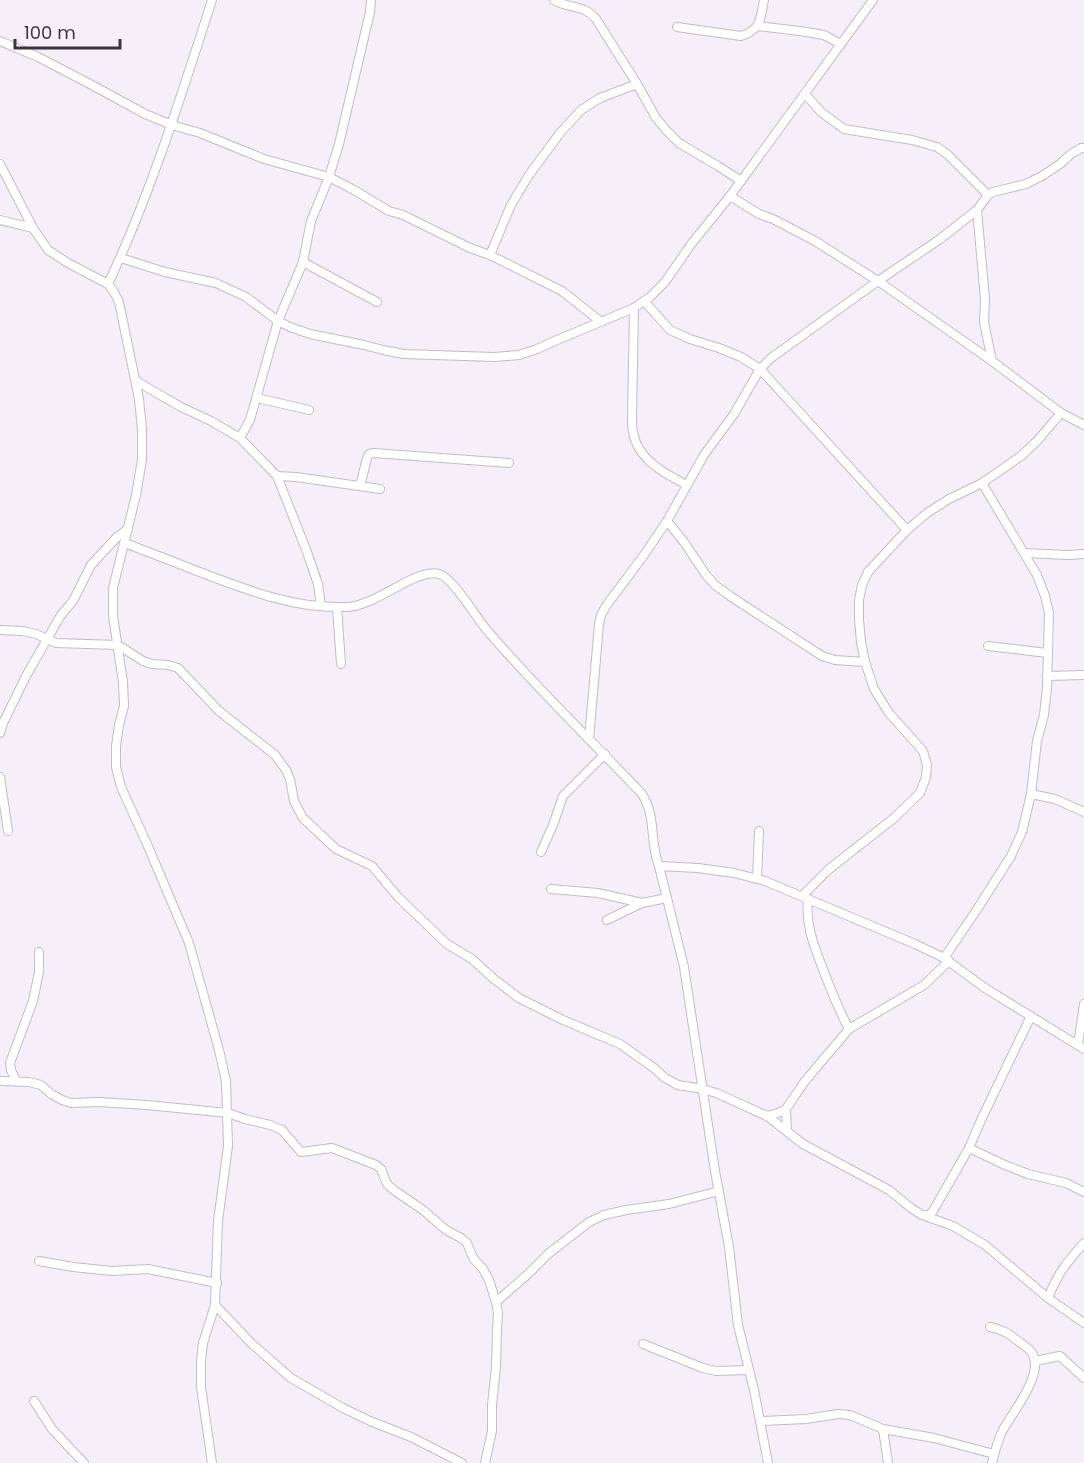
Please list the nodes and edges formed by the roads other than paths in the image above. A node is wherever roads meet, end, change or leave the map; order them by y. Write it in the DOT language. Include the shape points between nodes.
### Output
graph roads {
  1 [pos="212,0"];
  2 [pos="372,0"];
  3 [pos="554,0"];
  4 [pos="764,0"];
  5 [pos="873,0"];
  6 [pos="758,26"];
  7 [pos="677,27"];
  8 [pos="0,41"];
  9 [pos="841,44"];
  10 [pos="637,84"];
  11 [pos="805,94"];
  12 [pos="172,125"];
  13 [pos="1084,148"];
  14 [pos="0,164"];
  15 [pos="329,177"];
  16 [pos="741,182"];
  17 [pos="988,195"];
  18 [pos="730,196"];
  19 [pos="977,210"];
  20 [pos="0,220"];
  21 [pos="33,228"];
  22 [pos="490,255"];
  23 [pos="121,258"];
  24 [pos="303,262"];
  25 [pos="878,281"];
  26 [pos="108,285"];
  27 [pos="644,301"];
  28 [pos="376,302"];
  29 [pos="634,308"];
  30 [pos="278,321"];
  31 [pos="601,322"];
  32 [pos="992,362"];
  33 [pos="760,369"];
  34 [pos="136,381"];
  35 [pos="257,398"];
  36 [pos="309,410"];
  37 [pos="1061,413"];
  38 [pos="1084,424"];
  39 [pos="240,438"];
  40 [pos="509,463"];
  41 [pos="277,476"];
  42 [pos="982,483"];
  43 [pos="687,485"];
  44 [pos="360,486"];
  45 [pos="380,489"];
  46 [pos="668,521"];
  47 [pos="128,529"];
  48 [pos="907,530"];
  49 [pos="125,543"];
  50 [pos="1024,553"];
  51 [pos="1084,554"];
  52 [pos="321,606"];
  53 [pos="337,607"];
  54 [pos="0,630"];
  55 [pos="47,639"];
  56 [pos="117,645"];
  57 [pos="988,646"];
  58 [pos="1047,653"];
  59 [pos="865,662"];
  60 [pos="341,664"];
  61 [pos="1084,675"];
  62 [pos="1047,676"];
  63 [pos="0,733"];
  64 [pos="589,739"];
  65 [pos="605,754"];
  66 [pos="0,777"];
  67 [pos="1031,794"];
  68 [pos="1084,812"];
  69 [pos="8,831"];
  70 [pos="759,831"];
  71 [pos="541,852"];
  72 [pos="659,866"];
  73 [pos="757,879"];
  74 [pos="551,890"];
  75 [pos="667,898"];
  76 [pos="805,898"];
  77 [pos="642,903"];
  78 [pos="607,920"];
  79 [pos="39,952"];
  80 [pos="946,959"];
  81 [pos="1084,1005"];
  82 [pos="1084,1010"];
  83 [pos="1031,1016"];
  84 [pos="849,1029"];
  85 [pos="1081,1047"];
  86 [pos="0,1081"];
  87 [pos="16,1081"];
  88 [pos="703,1089"];
  89 [pos="786,1108"];
  90 [pos="228,1113"];
  91 [pos="767,1116"];
  92 [pos="787,1131"];
  93 [pos="969,1148"];
  94 [pos="719,1191"];
  95 [pos="1084,1192"];
  96 [pos="922,1215"];
  97 [pos="1084,1243"];
  98 [pos="39,1261"];
  99 [pos="217,1283"];
  100 [pos="1048,1298"];
  101 [pos="496,1302"];
  102 [pos="215,1305"];
  103 [pos="1084,1323"];
  104 [pos="990,1327"];
  105 [pos="643,1344"];
  106 [pos="1035,1361"];
  107 [pos="749,1370"];
  108 [pos="1084,1378"];
  109 [pos="34,1401"];
  110 [pos="760,1421"];
  111 [pos="883,1429"];
  112 [pos="994,1454"];
  113 [pos="84,1463"];
  114 [pos="212,1463"];
  115 [pos="462,1463"];
  116 [pos="485,1463"];
  117 [pos="768,1463"];
  118 [pos="888,1463"];
  119 [pos="992,1463"];
  1 -- 12 [label="street"];
  2 -- 15 [label="street"];
  3 -- 10 [label="street" via="591,13"];
  4 -- 6 [label="street"];
  5 -- 9 [label="street"];
  6 -- 7 [label="street" via="741,36"];
  6 -- 9 [label="street" via="824,35"];
  8 -- 12 [label="street"];
  9 -- 11 [label="street"];
  10 -- 16 [label="street" via="667,131"];
  10 -- 22 [label="street" via="581,110 560,133 511,205"];
  11 -- 16 [label="street"];
  11 -- 17 [label="street" via="844,129 937,147"];
  12 -- 15 [label="street" via="264,159"];
  12 -- 23 [label="street"];
  13 -- 17 [label="street" via="1026,184"];
  14 -- 21 [label="street"];
  15 -- 22 [label="street" via="389,211"];
  15 -- 24 [label="street" via="311,221"];
  16 -- 18 [label="street"];
  17 -- 19 [label="street"];
  18 -- 25 [label="street" via="815,241"];
  18 -- 27 [label="street" via="665,282"];
  19 -- 25 [label="street"];
  19 -- 32 [label="street" via="984,322"];
  20 -- 21 [label="street"];
  21 -- 26 [label="street" via="48,250"];
  22 -- 31 [label="street" via="562,291"];
  23 -- 26 [label="street"];
  23 -- 30 [label="street" via="216,283 246,297"];
  24 -- 28 [label="street"];
  24 -- 30 [label="street"];
  25 -- 32 [label="street"];
  25 -- 33 [label="street"];
  26 -- 34 [label="street" via="119,302"];
  27 -- 29 [label="street"];
  27 -- 33 [label="street" via="670,330 741,357"];
  29 -- 31 [label="street"];
  29 -- 43 [label="street" via="633,435 649,460"];
  30 -- 31 [label="street" via="310,334 404,354 494,357 519,355"];
  30 -- 35 [label="street"];
  32 -- 37 [label="street"];
  33 -- 43 [label="street"];
  33 -- 48 [label="street"];
  34 -- 39 [label="street"];
  34 -- 47 [label="street" via="142,460"];
  35 -- 36 [label="street"];
  35 -- 39 [label="street"];
  37 -- 38 [label="street"];
  37 -- 42 [label="street" via="1021,456"];
  39 -- 41 [label="street"];
  40 -- 44 [label="street" via="374,453 367,458"];
  41 -- 44 [label="street"];
  41 -- 52 [label="street" via="318,584"];
  42 -- 48 [label="street" via="949,499"];
  42 -- 50 [label="street"];
  43 -- 46 [label="street"];
  44 -- 45 [label="street"];
  46 -- 59 [label="street" via="706,575 730,596 822,656"];
  46 -- 64 [label="street" via="601,615"];
  47 -- 49 [label="street"];
  47 -- 55 [label="street" via="91,565"];
  48 -- 59 [label="street" via="868,572 862,585 859,620"];
  49 -- 52 [label="street" via="225,583 269,597"];
  49 -- 56 [label="street" via="113,588"];
  50 -- 51 [label="street"];
  50 -- 58 [label="street" via="1047,604"];
  52 -- 53 [label="street"];
  53 -- 60 [label="street"];
  53 -- 64 [label="street" via="371,602 426,574 446,577 485,628"];
  54 -- 55 [label="street" via="23,631"];
  55 -- 56 [label="street" via="56,643"];
  55 -- 63 [label="street" via="11,704"];
  56 -- 88 [label="street" via="143,661 178,668 219,711 275,755 286,770 303,818 336,849 372,866 447,944 519,998 620,1044 678,1085"];
  56 -- 90 [label="street" via="124,706 116,767 121,787 189,943 219,1050"];
  57 -- 58 [label="street"];
  58 -- 62 [label="street"];
  59 -- 76 [label="street" via="874,688 890,713 923,751 926,777 920,793 828,870"];
  61 -- 62 [label="street"];
  62 -- 67 [label="street"];
  64 -- 65 [label="street"];
  65 -- 71 [label="street" via="563,796"];
  65 -- 72 [label="street" via="648,804"];
  66 -- 69 [label="street"];
  67 -- 68 [label="street"];
  67 -- 80 [label="street" via="1022,832 1011,856"];
  70 -- 73 [label="street"];
  72 -- 73 [label="street"];
  72 -- 75 [label="street"];
  73 -- 76 [label="street"];
  74 -- 77 [label="street" via="598,893"];
  75 -- 77 [label="street"];
  75 -- 88 [label="street" via="684,967"];
  76 -- 80 [label="street"];
  76 -- 84 [label="street" via="810,934"];
  77 -- 78 [label="street"];
  79 -- 87 [label="street" via="33,1001 10,1063"];
  80 -- 83 [label="street"];
  80 -- 84 [label="street" via="924,985"];
  81 -- 82 [label="street"];
  82 -- 85 [label="street"];
  83 -- 85 [label="street"];
  83 -- 93 [label="street"];
  84 -- 89 [label="street"];
  86 -- 87 [label="street"];
  87 -- 90 [label="street" via="41,1085 71,1103"];
  88 -- 91 [label="street"];
  88 -- 94 [label="street"];
  89 -- 91 [label="street"];
  89 -- 92 [label="street"];
  90 -- 99 [label="street" via="228,1146 218,1221"];
  90 -- 101 [label="street" via="282,1130 301,1152 332,1148 376,1165 394,1191 467,1243"];
  91 -- 92 [label="street"];
  92 -- 96 [label="street" via="802,1144 889,1190"];
  93 -- 95 [label="street" via="1005,1166"];
  93 -- 96 [label="street" via="933,1211"];
  94 -- 101 [label="street" via="589,1221"];
  94 -- 107 [label="street" via="738,1325"];
  96 -- 100 [label="street" via="953,1226 985,1245"];
  97 -- 100 [label="street" via="1056,1277"];
  98 -- 99 [label="street" via="112,1271 148,1269"];
  99 -- 102 [label="street"];
  100 -- 103 [label="street"];
  101 -- 116 [label="street" via="492,1431"];
  102 -- 114 [label="street" via="201,1360"];
  102 -- 115 [label="street" via="250,1343 291,1378 343,1408"];
  104 -- 106 [label="street" via="1001,1329 1025,1346"];
  105 -- 107 [label="street" via="703,1368"];
  106 -- 108 [label="street" via="1060,1356"];
  106 -- 112 [label="street" via="1033,1379 1003,1430"];
  107 -- 110 [label="street"];
  109 -- 113 [label="street" via="52,1429"];
  110 -- 111 [label="street" via="838,1414"];
  110 -- 117 [label="street"];
  111 -- 112 [label="street"];
  111 -- 118 [label="street"];
  112 -- 119 [label="street"];
}
